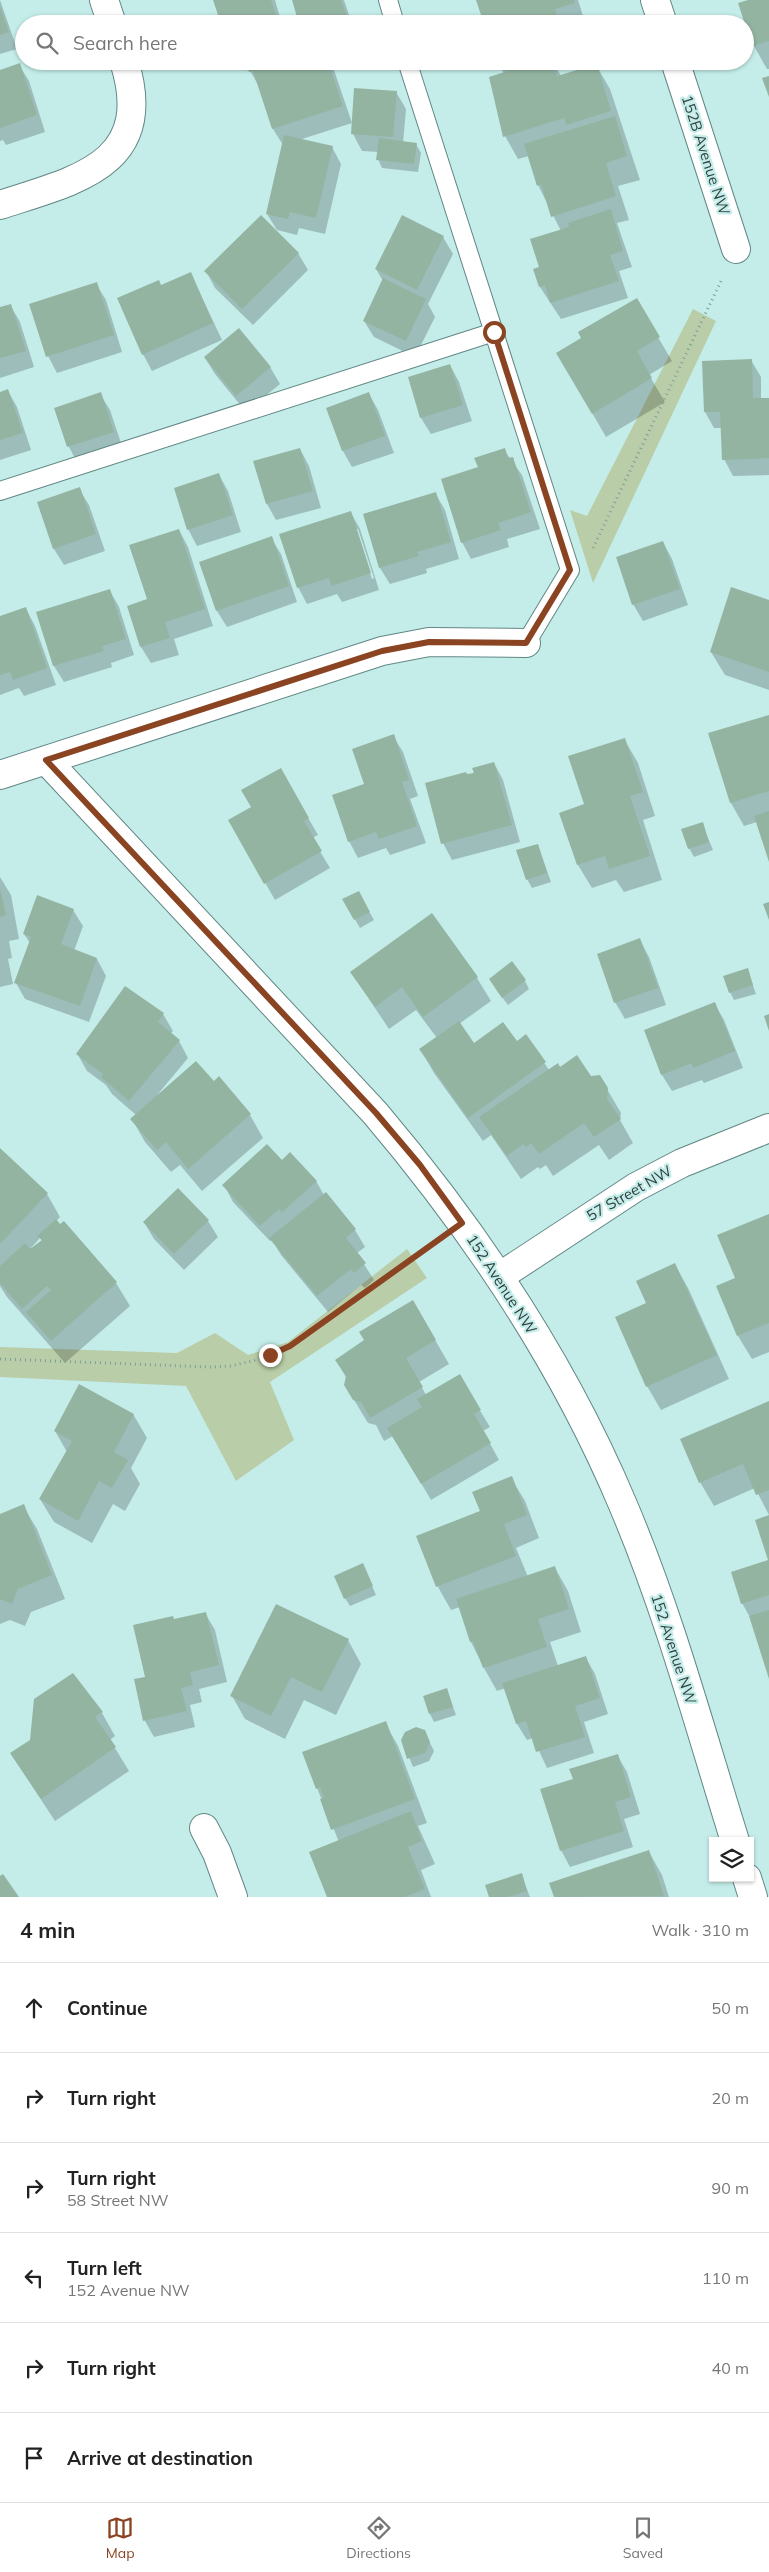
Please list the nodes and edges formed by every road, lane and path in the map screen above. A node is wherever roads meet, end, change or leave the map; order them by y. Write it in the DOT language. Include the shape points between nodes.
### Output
graph roads {
  1 [pos="104,0"];
  2 [pos="388,0"];
  3 [pos="656,0"];
  4 [pos="109,15"];
  5 [pos="392,15"];
  6 [pos="660,15"];
  7 [pos="127,70"];
  8 [pos="410,70"];
  9 [pos="678,70"];
  10 [pos="0,205"];
  11 [pos="736,249"];
  12 [pos="494,332"];
  13 [pos="0,491"];
  14 [pos="570,570"];
  15 [pos="526,643"];
  16 [pos="46,760"];
  17 [pos="0,775"];
  18 [pos="769,1128"];
  19 [pos="462,1223"];
  20 [pos="499,1277"];
  21 [pos="0,1360"];
  22 [pos="204,1828"];
  23 [pos="734,1837"];
  24 [pos="748,1882"];
  25 [pos="233,1897"];
  26 [pos="753,1897"];
  1 -- 4 [label="street"];
  2 -- 5 [label="lane"];
  3 -- 6 [label="street"];
  7 -- 10 [label="street" via="130,120 113,153 96,170 75,181"];
  8 -- 12 [label="lane"];
  9 -- 11 [label="street, 152B Avenue NW"];
  11 -- 14 [label="path" via="586,563"];
  12 -- 13 [label="lane"];
  12 -- 14 [label="lane"];
  14 -- 15 [label="lane"];
  15 -- 16 [label="street" via="429,642 382,651"];
  16 -- 17 [label="street"];
  16 -- 19 [label="street, 152 Avenue NW" via="376,1113 420,1165"];
  18 -- 20 [label="street, 57 Street NW" via="682,1163 636,1187"];
  19 -- 20 [label="street, 152 Avenue NW"];
  19 -- 21 [label="path" via="290,1346 253,1361 210,1366"];
  20 -- 23 [label="street, 152 Avenue NW" via="552,1362 596,1443 623,1504 647,1565"];
  22 -- 25 [label="street"];
  24 -- 26 [label="street"];
}
